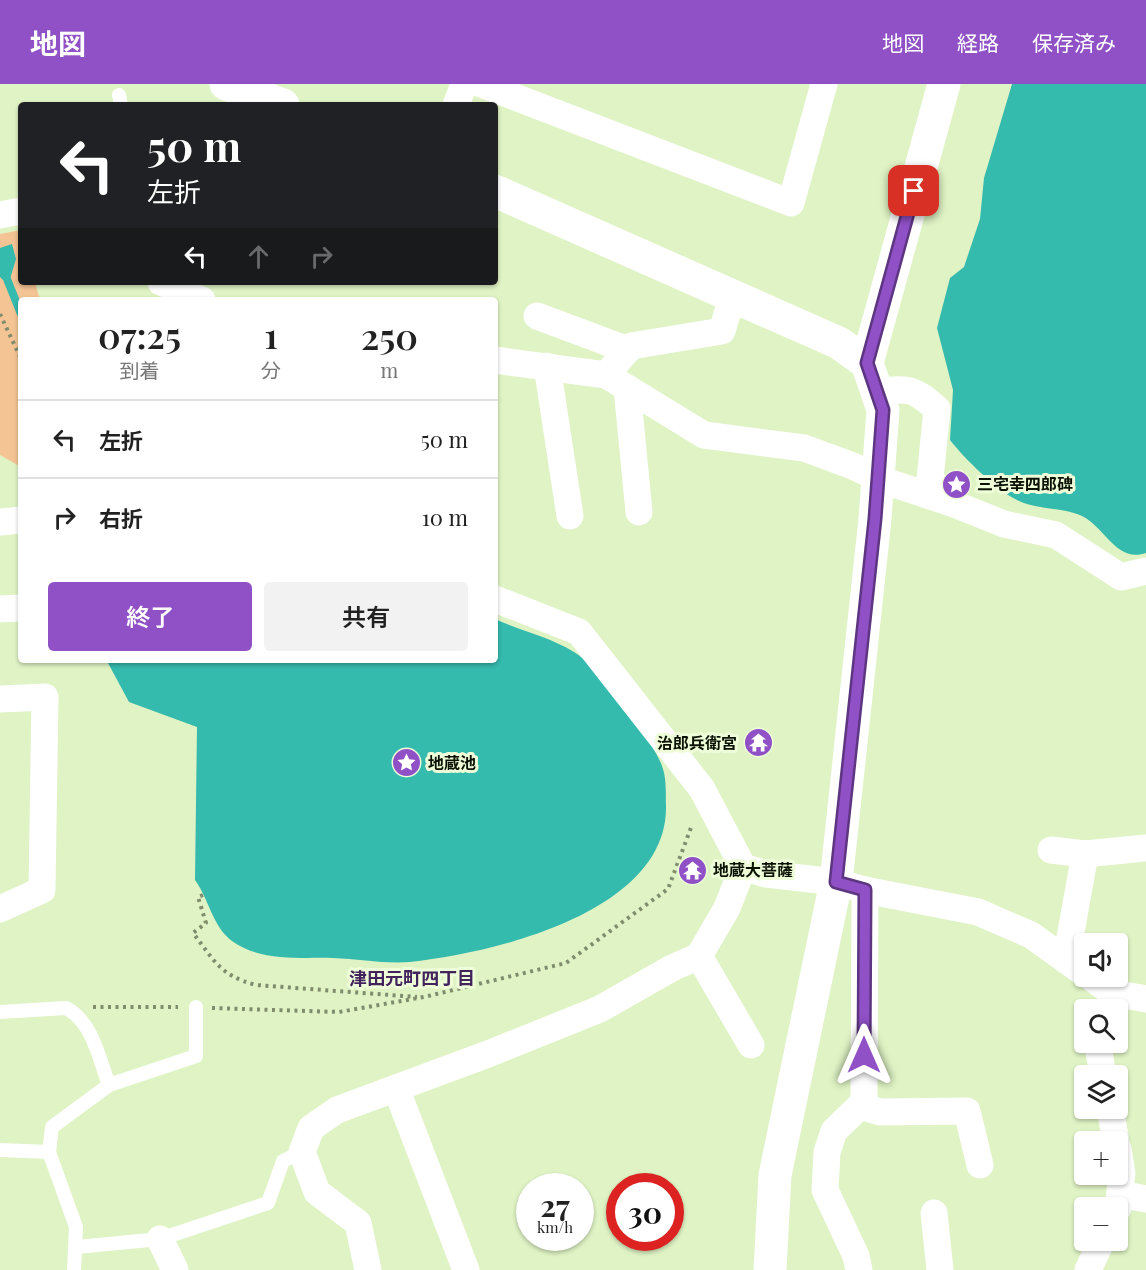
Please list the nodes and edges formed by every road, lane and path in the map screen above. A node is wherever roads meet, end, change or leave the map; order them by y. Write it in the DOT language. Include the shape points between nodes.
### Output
graph roads {
  1 [pos="226,84"];
  2 [pos="464,84"];
  3 [pos="482,84"];
  4 [pos="824,84"];
  5 [pos="944,84"];
  6 [pos="275,102"];
  7 [pos="457,102"];
  8 [pos="498,192"];
  9 [pos="18,212"];
  10 [pos="0,215"];
  11 [pos="168,285"];
  12 [pos="733,294"];
  13 [pos="195,297"];
  14 [pos="0,314"];
  15 [pos="537,316"];
  16 [pos="628,350"];
  17 [pos="18,352"];
  18 [pos="498,360"];
  19 [pos="547,366"];
  20 [pos="872,378"];
  21 [pos="616,381"];
  22 [pos="954,504"];
  23 [pos="639,512"];
  24 [pos="570,516"];
  25 [pos="18,520"];
  26 [pos="0,522"];
  27 [pos="1146,571"];
  28 [pos="498,600"];
  29 [pos="18,608"];
  30 [pos="0,609"];
  31 [pos="0,699"];
  32 [pos="702,789"];
  33 [pos="1146,848"];
  34 [pos="1051,850"];
  35 [pos="1085,854"];
  36 [pos="742,867"];
  37 [pos="850,886"];
  38 [pos="203,895"];
  39 [pos="0,909"];
  40 [pos="1078,933"];
  41 [pos="699,956"];
  42 [pos="1074,966"];
  43 [pos="1098,987"];
  44 [pos="424,997"];
  45 [pos="1108,999"];
  46 [pos="1146,999"];
  47 [pos="1128,1000"];
  48 [pos="196,1007"];
  49 [pos="66,1008"];
  50 [pos="0,1012"];
  51 [pos="751,1045"];
  52 [pos="109,1085"];
  53 [pos="396,1088"];
  54 [pos="860,1106"];
  55 [pos="0,1150"];
  56 [pos="49,1152"];
  57 [pos="302,1152"];
  58 [pos="980,1165"];
  59 [pos="1146,1199"];
  60 [pos="1128,1200"];
  61 [pos="934,1214"];
  62 [pos="160,1239"];
  63 [pos="77,1247"];
  64 [pos="1097,1251"];
  65 [pos="75,1270"];
  66 [pos="175,1270"];
  67 [pos="368,1270"];
  68 [pos="466,1270"];
  69 [pos="770,1270"];
  70 [pos="859,1270"];
  71 [pos="940,1270"];
  72 [pos="1089,1270"];
  1 -- 6 [label="street"];
  2 -- 7 [label="street"];
  3 -- 4 [label="street" via="791,203"];
  5 -- 20 [label="street"];
  8 -- 12 [label="street"];
  9 -- 10 [label="street"];
  11 -- 13 [label="street"];
  12 -- 16 [label="street" via="722,331 631,346"];
  12 -- 20 [label="street" via="839,343"];
  14 -- 17 [label="path"];
  15 -- 16 [label="street"];
  16 -- 21 [label="street"];
  18 -- 19 [label="street"];
  19 -- 21 [label="street"];
  19 -- 24 [label="street"];
  20 -- 22 [label="street" via="916,391 937,409 930,479"];
  20 -- 37 [label="street" via="883,410"];
  21 -- 22 [label="street" via="704,435 804,447 882,480"];
  21 -- 23 [label="street"];
  22 -- 27 [label="street" via="1004,524 1056,535 1121,577"];
  25 -- 26 [label="street"];
  28 -- 32 [label="street" via="579,632"];
  29 -- 30 [label="street"];
  31 -- 39 [label="street" via="45,697 42,890"];
  32 -- 36 [label="street"];
  32 -- 44 [label="path" via="668,889 618,927 566,963"];
  33 -- 35 [label="street"];
  34 -- 35 [label="street"];
  35 -- 40 [label="street"];
  36 -- 37 [label="street"];
  36 -- 41 [label="street" via="727,908"];
  37 -- 42 [label="street" via="978,912 1031,935"];
  37 -- 54 [label="street" via="864,1102"];
  37 -- 69 [label="street" via="775,1175"];
  38 -- 44 [label="path" via="198,897 206,923 193,933 217,967 240,980"];
  41 -- 51 [label="street"];
  41 -- 53 [label="street" via="600,1009"];
  43 -- 45 [label="street"];
  44 -- 48 [label="path" via="339,1012"];
  46 -- 47 [label="street"];
  48 -- 49 [label="path"];
  48 -- 52 [label="lane" via="196,1056"];
  49 -- 50 [label="lane"];
  49 -- 52 [label="lane" via="75,1013 90,1033"];
  52 -- 56 [label="lane" via="52,1127"];
  53 -- 57 [label="street" via="337,1110 311,1128"];
  53 -- 68 [label="street"];
  54 -- 58 [label="street" via="880,1112 967,1111"];
  54 -- 70 [label="street" via="834,1131 827,1152 825,1190"];
  55 -- 56 [label="lane"];
  56 -- 63 [label="lane" via="76,1227"];
  57 -- 62 [label="lane" via="283,1161 268,1203"];
  57 -- 67 [label="street" via="317,1192 358,1223"];
  59 -- 60 [label="street"];
  61 -- 71 [label="street"];
  62 -- 63 [label="lane"];
  62 -- 66 [label="street"];
  63 -- 65 [label="lane"];
  64 -- 72 [label="street"];
}
